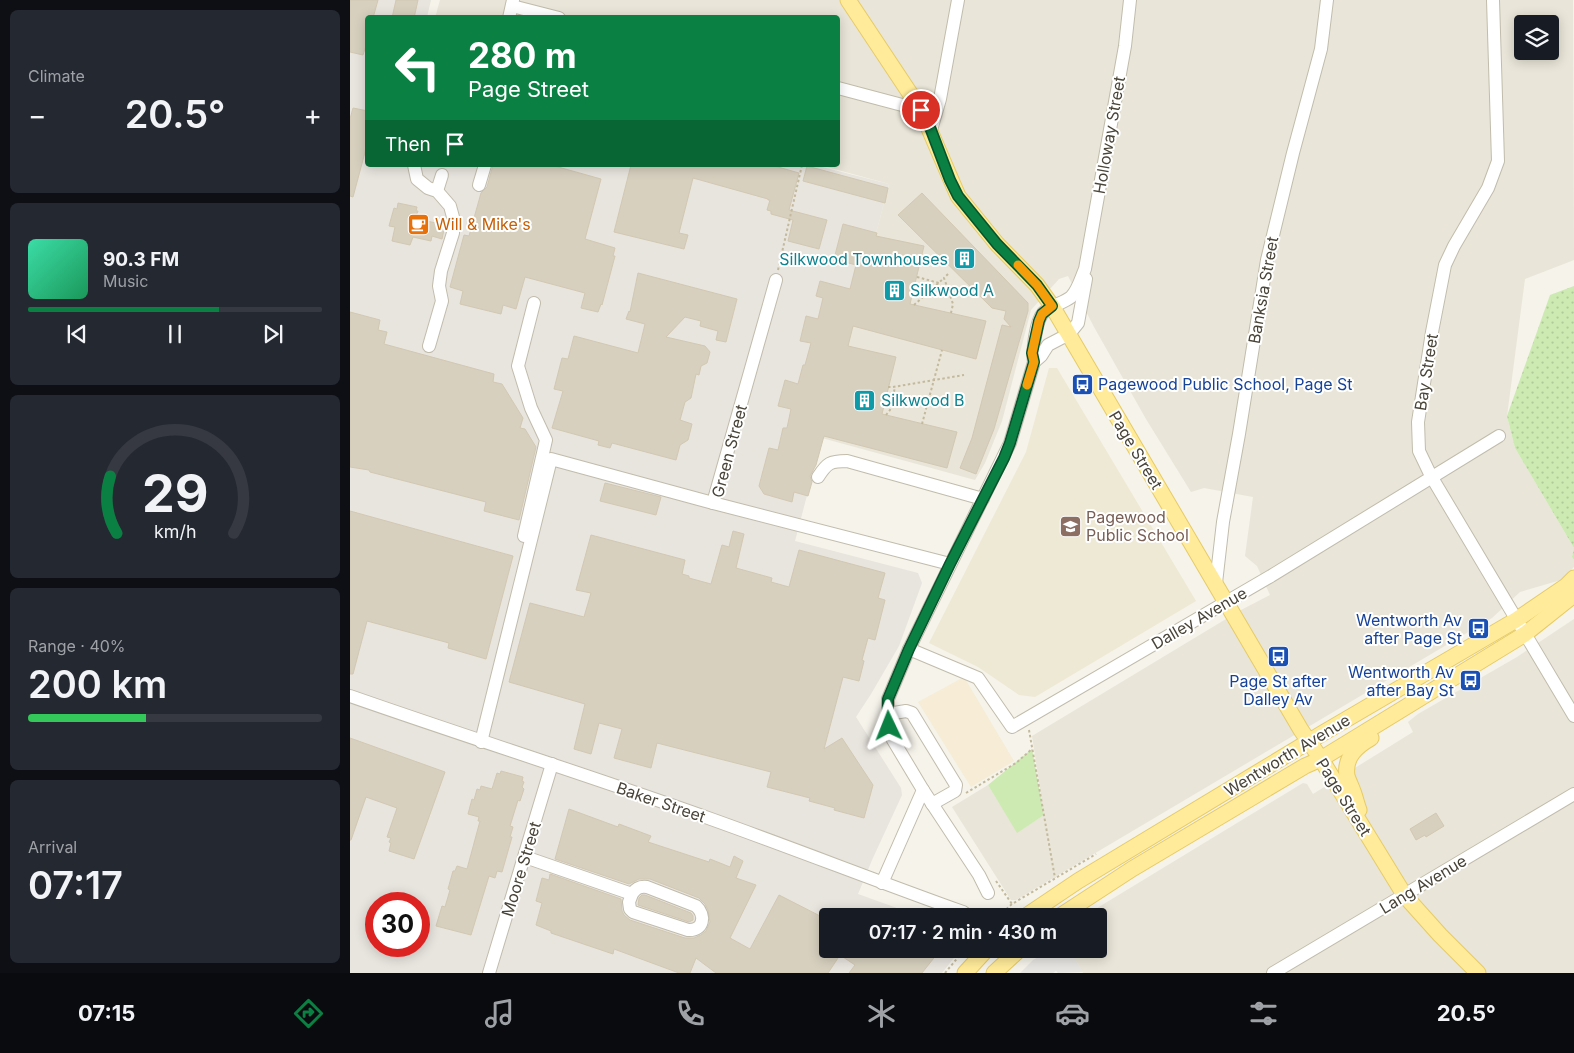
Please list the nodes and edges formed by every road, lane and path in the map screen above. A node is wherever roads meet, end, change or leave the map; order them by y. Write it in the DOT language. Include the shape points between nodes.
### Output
graph roads {
  1 [pos="848,0"];
  2 [pos="958,0"];
  3 [pos="1130,0"];
  4 [pos="1327,0"];
  5 [pos="1493,0"];
  6 [pos="511,8"];
  7 [pos="545,15"];
  8 [pos="840,89"];
  9 [pos="921,110"];
  10 [pos="931,130"];
  11 [pos="414,167"];
  12 [pos="484,167"];
  13 [pos="802,167"];
  14 [pos="442,175"];
  15 [pos="479,185"];
  16 [pos="438,192"];
  17 [pos="1085,269"];
  18 [pos="948,274"];
  19 [pos="917,276"];
  20 [pos="944,278"];
  21 [pos="776,280"];
  22 [pos="939,282"];
  23 [pos="534,303"];
  24 [pos="914,305"];
  25 [pos="1052,306"];
  26 [pos="951,313"];
  27 [pos="1069,334"];
  28 [pos="429,346"];
  29 [pos="942,350"];
  30 [pos="1034,362"];
  31 [pos="964,376"];
  32 [pos="934,381"];
  33 [pos="888,387"];
  34 [pos="895,387"];
  35 [pos="886,415"];
  36 [pos="922,424"];
  37 [pos="1499,436"];
  38 [pos="1431,476"];
  39 [pos="818,477"];
  40 [pos="983,499"];
  41 [pos="713,503"];
  42 [pos="950,564"];
  43 [pos="1574,578"];
  44 [pos="1216,583"];
  45 [pos="1574,595"];
  46 [pos="1226,602"];
  47 [pos="1516,620"];
  48 [pos="1526,634"];
  49 [pos="909,649"];
  50 [pos="350,696"];
  51 [pos="1405,708"];
  52 [pos="888,714"];
  53 [pos="1574,716"];
  54 [pos="1027,720"];
  55 [pos="478,741"];
  56 [pos="1309,742"];
  57 [pos="1032,749"];
  58 [pos="1322,758"];
  59 [pos="552,764"];
  60 [pos="923,790"];
  61 [pos="966,793"];
  62 [pos="1574,794"];
  63 [pos="932,804"];
  64 [pos="1365,830"];
  65 [pos="525,857"];
  66 [pos="993,877"];
  67 [pos="882,883"];
  68 [pos="988,893"];
  69 [pos="632,894"];
  70 [pos="1058,895"];
  71 [pos="1405,896"];
  72 [pos="1012,904"];
  73 [pos="952,908"];
  74 [pos="1038,908"];
  75 [pos="1072,908"];
  76 [pos="957,958"];
  77 [pos="979,958"];
  78 [pos="1006,958"];
  79 [pos="489,973"];
  80 [pos="945,973"];
  81 [pos="965,973"];
  82 [pos="994,973"];
  83 [pos="1273,973"];
  84 [pos="1478,973"];
  1 -- 9 [label="main road, Page Street"];
  2 -- 10 [label="street" via="940,99"];
  3 -- 17 [label="street, Holloway Street"];
  4 -- 44 [label="street, Banksia Street" via="1321,49 1267,260 1223,522"];
  5 -- 38 [label="street, Bay Street" via="1498,161 1488,188 1445,265 1418,422 1419,451"];
  6 -- 7 [label="street"];
  8 -- 9 [label="street"];
  9 -- 10 [label="main road, Page Street"];
  10 -- 25 [label="main road, Page Street" via="958,196"];
  11 -- 16 [label="street" via="417,179"];
  12 -- 15 [label="street"];
  13 -- 21 [label="path"];
  14 -- 16 [label="street"];
  16 -- 28 [label="street" via="450,206 453,233 441,271 442,301"];
  17 -- 25 [label="street, Holloway Street" via="1071,297"];
  17 -- 27 [label="street, Holloway Street" via="1078,324"];
  18 -- 20 [label="path"];
  19 -- 22 [label="path"];
  20 -- 22 [label="path"];
  20 -- 26 [label="path" via="953,304"];
  21 -- 41 [label="street, Green Street"];
  22 -- 24 [label="path"];
  23 -- 55 [label="street" via="518,366 531,408 546,440"];
  25 -- 27 [label="main road, Page Street"];
  25 -- 30 [label="street, Holloway Street" via="1039,321 1032,353"];
  27 -- 30 [label="street, Holloway Street" via="1048,345"];
  27 -- 44 [label="main road, Page Street"];
  29 -- 32 [label="path"];
  30 -- 40 [label="street, Holloway Street" via="1010,443"];
  31 -- 32 [label="path"];
  32 -- 34 [label="path"];
  32 -- 36 [label="path"];
  33 -- 34 [label="path"];
  34 -- 35 [label="path"];
  37 -- 38 [label="street, Dalley Avenue"];
  38 -- 46 [label="street, Dalley Avenue"];
  38 -- 47 [label="street, Bay Street"];
  39 -- 40 [label="street" via="826,466 835,461 847,461"];
  40 -- 42 [label="street, Holloway Street"];
  41 -- 42 [label="street, Green Street"];
  41 -- 55 [label="street" via="551,459"];
  42 -- 49 [label="street, Holloway Street"];
  43 -- 47 [label="main road, Wentworth Avenue"];
  44 -- 46 [label="main road, Page Street"];
  45 -- 48 [label="main road, Wentworth Avenue"];
  46 -- 54 [label="street, Dalley Avenue"];
  46 -- 56 [label="main road, Page Street"];
  47 -- 48 [label="street, Bay Street"];
  47 -- 56 [label="main road, Wentworth Avenue"];
  48 -- 51 [label="main road, Wentworth Avenue"];
  48 -- 53 [label="street, Bay Street"];
  49 -- 52 [label="street, Holloway Street" via="888,699"];
  49 -- 54 [label="street, Dalley Avenue" via="978,678 1012,728"];
  50 -- 55 [label="street, Baker Street"];
  51 -- 58 [label="main road, Wentworth Avenue"];
  51 -- 64 [label="main road" via="1383,732 1359,746 1348,761 1347,777"];
  52 -- 60 [label="street, Holloway Street" via="893,740"];
  52 -- 63 [label="street" via="912,713 956,785 955,791"];
  54 -- 57 [label="path"];
  55 -- 59 [label="street, Baker Street"];
  56 -- 58 [label="main road, Page Street"];
  56 -- 70 [label="main road, Wentworth Avenue"];
  57 -- 61 [label="path" via="1016,763"];
  57 -- 70 [label="path"];
  58 -- 64 [label="main road, Page Street"];
  58 -- 75 [label="main road, Wentworth Avenue"];
  59 -- 65 [label="street, Moore Street"];
  59 -- 67 [label="street, Baker Street" via="712,819"];
  60 -- 63 [label="street, Holloway Street"];
  60 -- 67 [label="street"];
  62 -- 71 [label="street, Lang Avenue"];
  63 -- 68 [label="street, Holloway Street"];
  64 -- 71 [label="main road, Page Street"];
  65 -- 69 [label="street"];
  65 -- 79 [label="street, Moore Street"];
  66 -- 72 [label="path"];
  67 -- 73 [label="street, Baker Street"];
  69 -- 69 [label="street" via="636,888 647,887 696,906 703,917 698,927 688,930 633,912 629,902"];
  70 -- 74 [label="main road, Wentworth Avenue"];
  71 -- 83 [label="street, Lang Avenue"];
  71 -- 84 [label="main road, Page Street"];
  76 -- 80 [label="path"];
  77 -- 81 [label="main road"];
  78 -- 82 [label="main road"];
}
